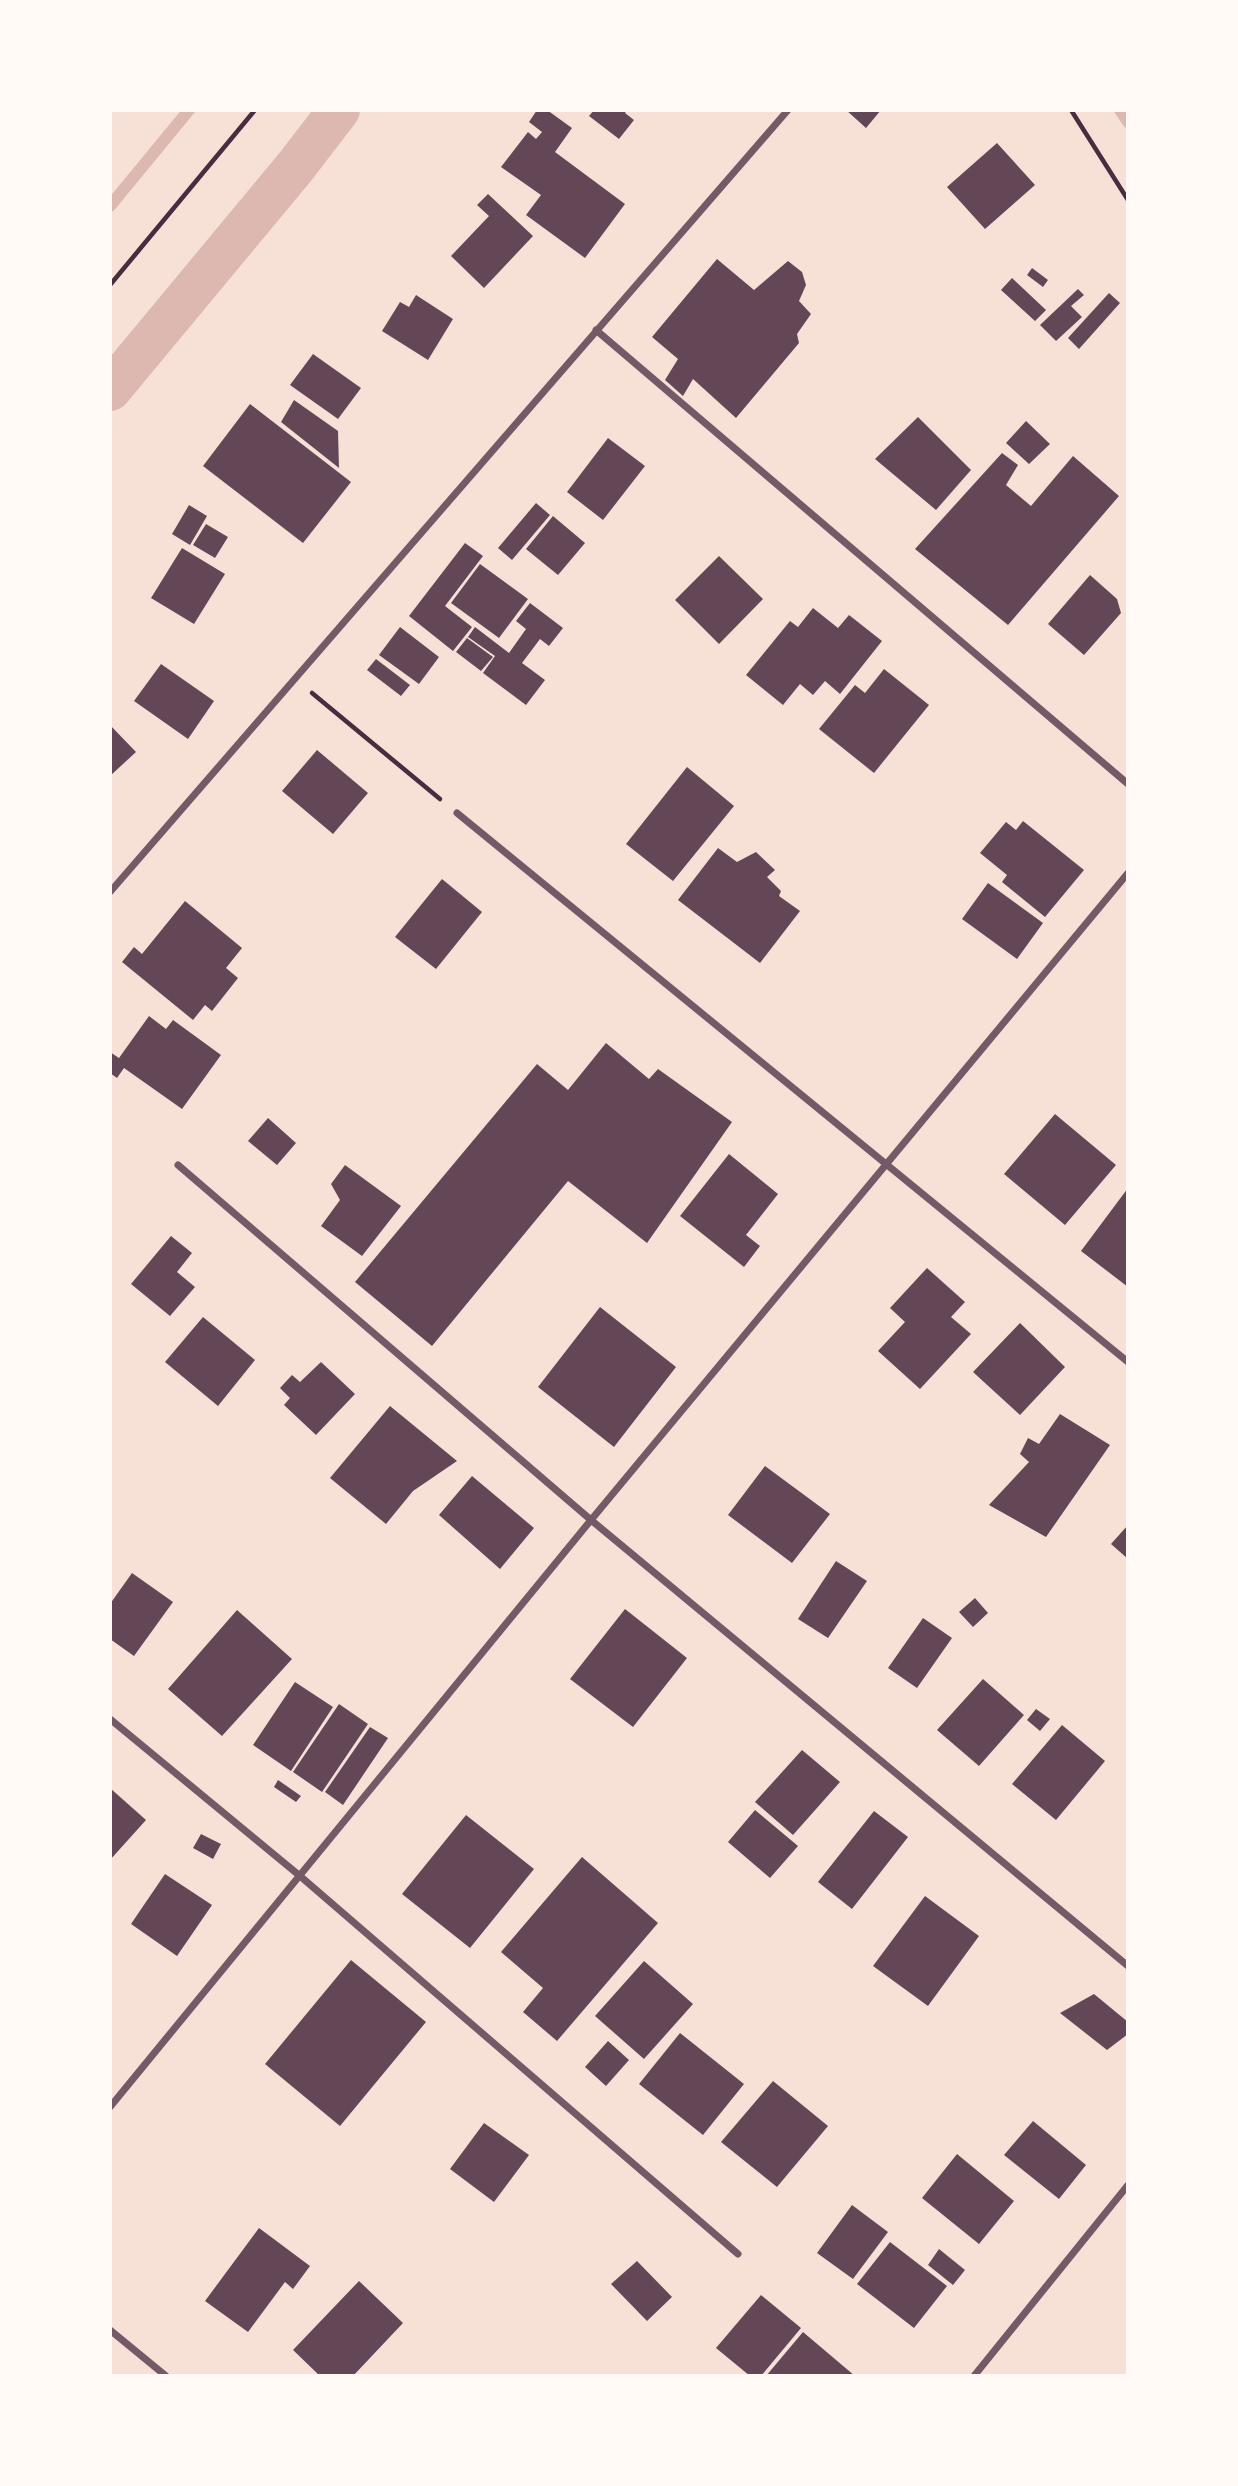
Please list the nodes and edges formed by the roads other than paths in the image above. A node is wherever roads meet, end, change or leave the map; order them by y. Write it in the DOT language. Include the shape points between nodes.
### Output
graph roads {
  1 [pos="788,110"];
  2 [pos="596,330"];
  3 [pos="1128,785"];
  4 [pos="457,813"];
  5 [pos="1128,873"];
  6 [pos="110,892"];
  7 [pos="887,1164"];
  8 [pos="178,1165"];
  9 [pos="1128,1362"];
  10 [pos="591,1520"];
  11 [pos="110,1719"];
  12 [pos="300,1876"];
  13 [pos="1128,1966"];
  14 [pos="110,2106"];
  15 [pos="1128,2185"];
  16 [pos="738,2254"];
  17 [pos="110,2330"];
  18 [pos="166,2376"];
  19 [pos="974,2376"];
  1 -- 2 [label="street"];
  2 -- 3 [label="street"];
  2 -- 6 [label="street"];
  4 -- 7 [label="street"];
  5 -- 7 [label="street"];
  7 -- 9 [label="street"];
  7 -- 10 [label="street"];
  8 -- 10 [label="street"];
  10 -- 12 [label="street"];
  10 -- 13 [label="street"];
  11 -- 12 [label="street"];
  12 -- 14 [label="street"];
  12 -- 16 [label="street"];
  15 -- 19 [label="street"];
  17 -- 18 [label="street"];
}
